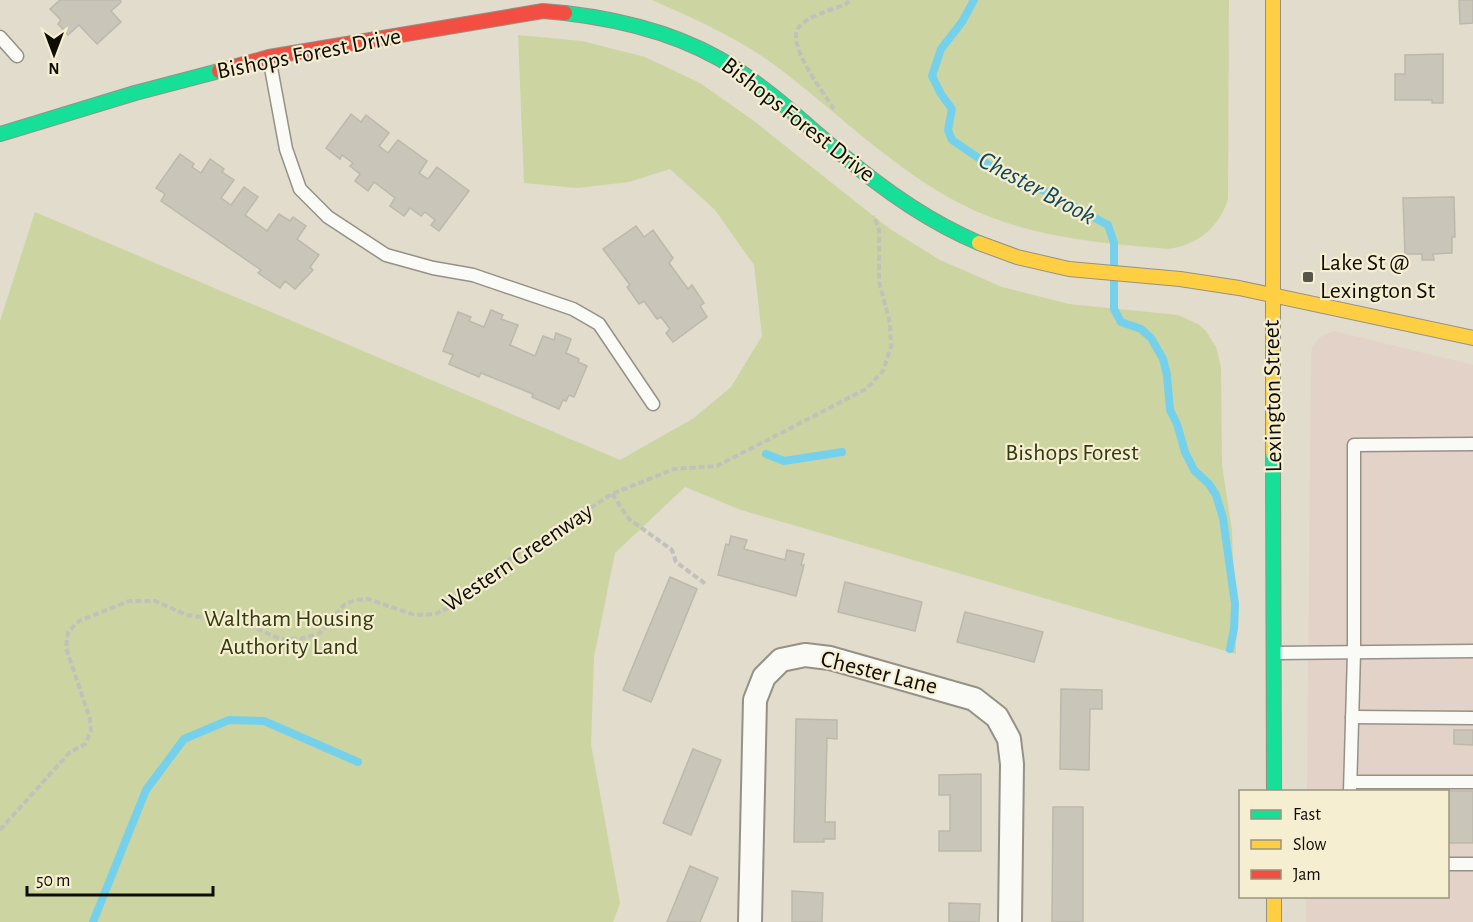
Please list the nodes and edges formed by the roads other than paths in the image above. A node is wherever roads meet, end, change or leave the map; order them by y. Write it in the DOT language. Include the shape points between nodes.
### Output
graph roads {
  1 [pos="1273,0"];
  2 [pos="0,37"];
  3 [pos="17,56"];
  4 [pos="269,57"];
  5 [pos="0,134"];
  6 [pos="1272,294"];
  7 [pos="1473,338"];
  8 [pos="653,404"];
  9 [pos="1473,444"];
  10 [pos="1473,651"];
  11 [pos="1354,652"];
  12 [pos="1275,653"];
  13 [pos="1352,717"];
  14 [pos="1473,718"];
  15 [pos="1473,782"];
  16 [pos="1351,787"];
  17 [pos="1274,790"];
  18 [pos="1449,864"];
  19 [pos="1473,864"];
  20 [pos="1274,898"];
  21 [pos="750,922"];
  22 [pos="1010,922"];
  23 [pos="1274,922"];
  1 -- 6 [label="street, Lexington Street"];
  2 -- 3 [label="lane"];
  4 -- 5 [label="street, Bishops Forest Drive"];
  4 -- 6 [label="street, Bishops Forest Drive" via="543,11 628,23 722,59 761,86 871,177 929,218 972,240 1066,269 1199,282"];
  4 -- 8 [label="lane" via="286,149 300,189 328,217 386,255 472,275 573,309 600,324"];
  6 -- 7 [label="street, Bishops Forest Drive"];
  6 -- 12 [label="street, Lexington Street"];
  9 -- 11 [label="lane" via="1354,445"];
  10 -- 11 [label="lane"];
  11 -- 12 [label="lane"];
  11 -- 13 [label="lane"];
  12 -- 17 [label="street, Lexington Street"];
  13 -- 14 [label="lane"];
  13 -- 16 [label="lane"];
  15 -- 16 [label="lane"];
  18 -- 19 [label="lane"];
  20 -- 23 [label="street"];
  21 -- 22 [label="street, Chester Lane" via="755,700 764,677 781,660 805,655 830,658 975,699 998,717 1009,739 1012,764"];
}
